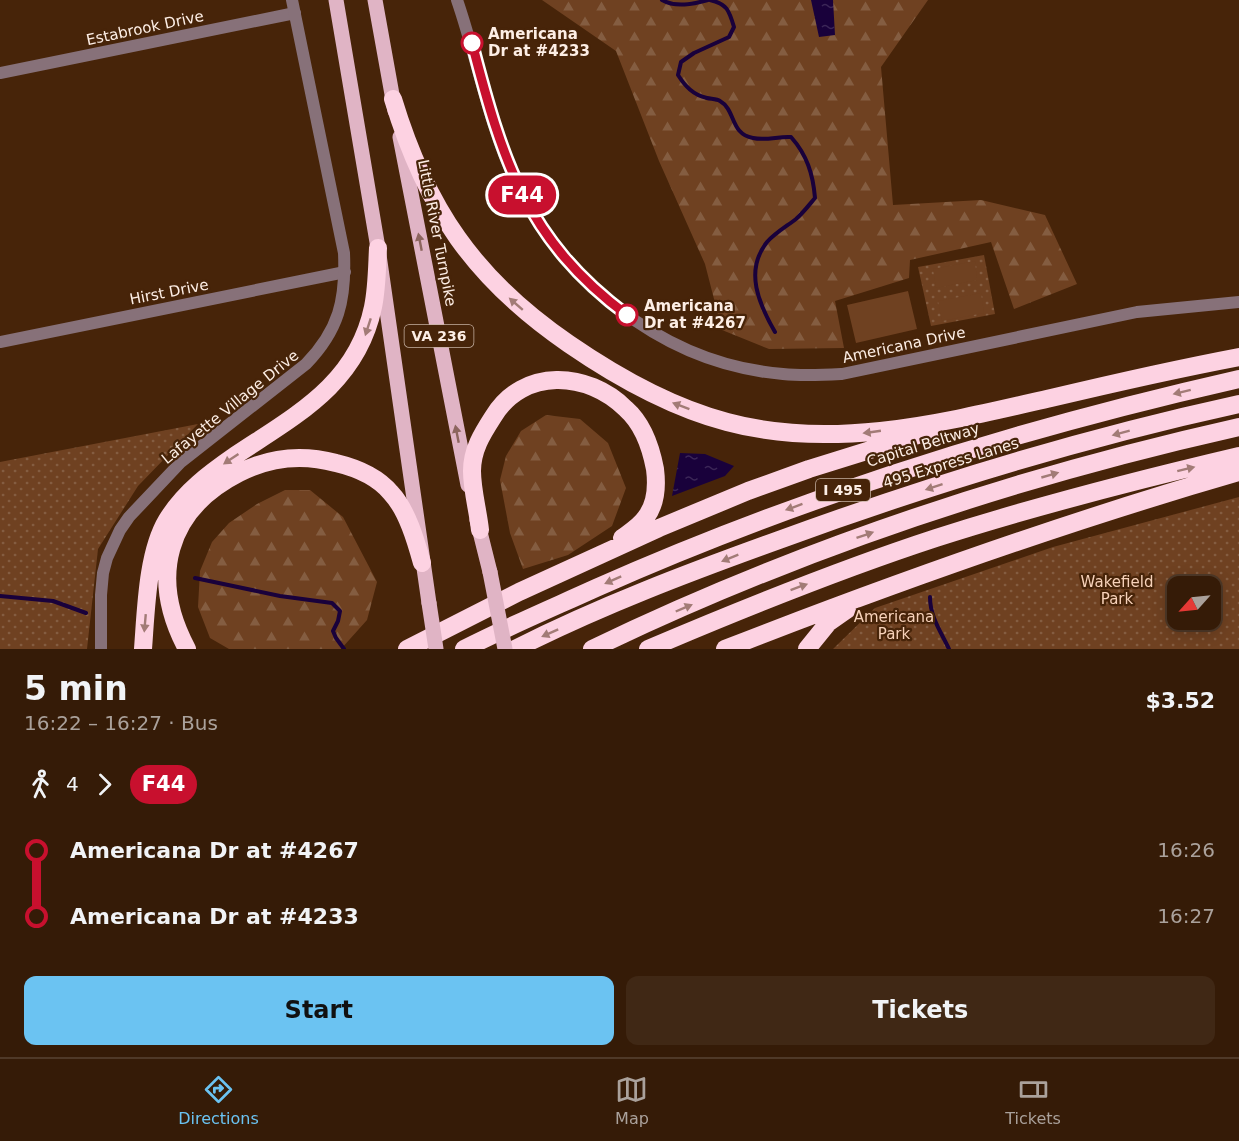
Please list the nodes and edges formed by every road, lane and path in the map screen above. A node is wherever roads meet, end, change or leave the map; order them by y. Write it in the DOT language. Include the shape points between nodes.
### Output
graph roads {
  1 [pos="292,0"];
  2 [pos="336,0"];
  3 [pos="375,0"];
  4 [pos="457,0"];
  5 [pos="295,13"];
  6 [pos="0,73"];
  7 [pos="393,99"];
  8 [pos="378,248"];
  9 [pos="345,272"];
  10 [pos="1239,302"];
  11 [pos="0,342"];
  12 [pos="1239,357"];
  13 [pos="1239,379"];
  14 [pos="1239,404"];
  15 [pos="951,421"];
  16 [pos="1239,427"];
  17 [pos="1239,456"];
  18 [pos="1239,472"];
  19 [pos="480,530"];
  20 [pos="422,563"];
  21 [pos="582,563"];
  22 [pos="939,568"];
  23 [pos="101,649"];
  24 [pos="143,649"];
  25 [pos="187,649"];
  26 [pos="407,649"];
  27 [pos="436,649"];
  28 [pos="464,649"];
  29 [pos="505,649"];
  30 [pos="515,649"];
  31 [pos="592,649"];
  32 [pos="648,649"];
  33 [pos="725,649"];
  34 [pos="807,649"];
  1 -- 5 [label="street, Lafayette Village Drive"];
  2 -- 8 [label="main road, VA 236"];
  3 -- 7 [label="main road, Little River Turnpike / VA 236"];
  4 -- 10 [label="street, Americana Drive" via="509,167 536,220 601,296 633,320 689,350 761,371 811,376 842,374 1137,312"];
  5 -- 6 [label="street, Estabrook Drive"];
  5 -- 9 [label="street, Lafayette Village Drive"];
  15 -- 7 [label="highway, one-way" via="864,433 762,429 727,422 662,399 590,358 519,306 468,254 432,196 402,130"];
  19 -- 7 [label="main road, Little River Turnpike / VA 236, one-way" via="466,477"];
  8 -- 20 [label="main road, VA 236"];
  8 -- 24 [label="highway, one-way" via="369,326 348,367 316,401 190,490 166,522 153,560"];
  9 -- 11 [label="street, Hirst Drive"];
  9 -- 23 [label="street, Lafayette Village Drive" via="338,317 318,352 181,462 120,530 103,573"];
  12 -- 15 [label="highway"];
  13 -- 28 [label="highway, Capital Beltway / I 495, one-way" via="1059,424 821,497 680,552"];
  14 -- 30 [label="highway, 495 Express Lanes / I 495, one-way" via="1062,448 893,500 738,555"];
  15 -- 21 [label="highway" via="923,434 748,491"];
  31 -- 16 [label="highway, one-way" via="741,583 952,505 1088,464"];
  32 -- 17 [label="highway, one-way" via="795,589 934,539 1062,501"];
  18 -- 22 [label="highway" via="1085,518"];
  19 -- 21 [label="highway" via="472,471 479,439 498,407 521,389 538,382 562,378 583,383 606,393 627,409 643,431 656,480 654,500 646,517"];
  19 -- 29 [label="main road, Little River Turnpike / VA 236, bridge"];
  20 -- 25 [label="highway" via="416,538 392,494 373,476 328,460 301,457 273,460 246,469 195,503 170,550 170,605 176,629"];
  20 -- 27 [label="main road, VA 236, bridge"];
  21 -- 26 [label="highway"];
  22 -- 33 [label="highway"];
  22 -- 34 [label="highway" via="860,601 828,623"];
}
